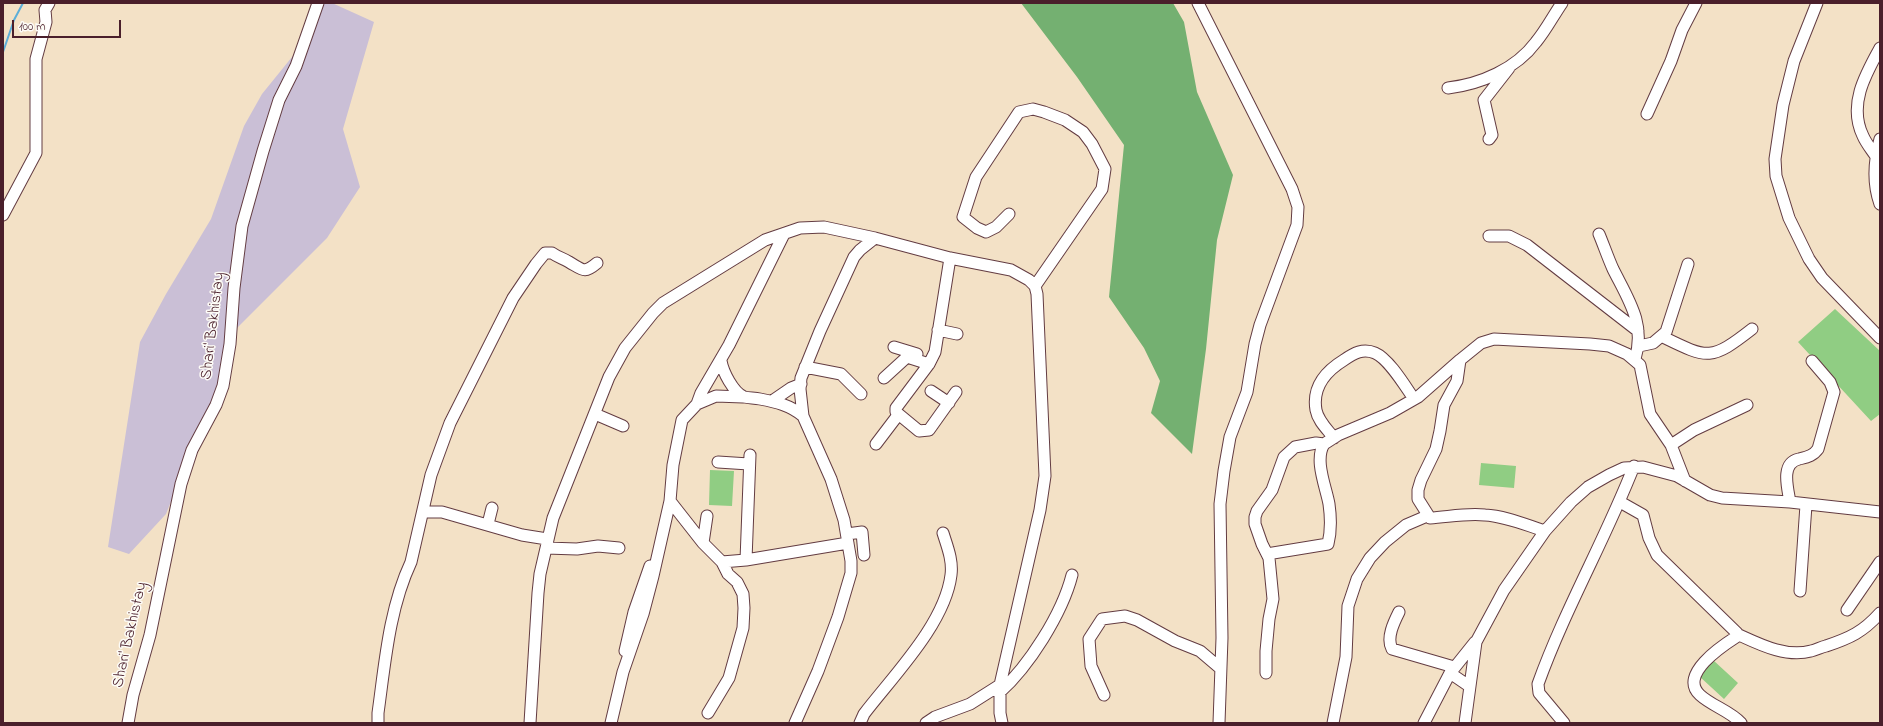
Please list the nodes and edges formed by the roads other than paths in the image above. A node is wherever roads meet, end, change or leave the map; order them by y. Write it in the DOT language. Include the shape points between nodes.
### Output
graph roads {
  1 [pos="49,3"];
  2 [pos="318,3"];
  3 [pos="1198,3"];
  4 [pos="1562,3"];
  5 [pos="1696,3"];
  6 [pos="1817,3"];
  7 [pos="1880,48"];
  8 [pos="1512,64"];
  9 [pos="1448,88"];
  10 [pos="1647,114"];
  11 [pos="1489,139"];
  12 [pos="1880,139"];
  13 [pos="1875,155"];
  14 [pos="1880,204"];
  15 [pos="1009,214"];
  16 [pos="3,216"];
  17 [pos="1599,234"];
  18 [pos="783,236"];
  19 [pos="1489,236"];
  20 [pos="875,238"];
  21 [pos="950,258"];
  22 [pos="597,263"];
  23 [pos="1688,264"];
  24 [pos="1034,286"];
  25 [pos="1752,329"];
  26 [pos="938,330"];
  27 [pos="1638,331"];
  28 [pos="957,334"];
  29 [pos="1663,337"];
  30 [pos="1880,338"];
  31 [pos="1639,346"];
  32 [pos="894,347"];
  33 [pos="1460,360"];
  34 [pos="1635,360"];
  35 [pos="721,361"];
  36 [pos="931,361"];
  37 [pos="1812,361"];
  38 [pos="805,367"];
  39 [pos="884,378"];
  40 [pos="801,384"];
  41 [pos="931,391"];
  42 [pos="956,392"];
  43 [pos="860,394"];
  44 [pos="744,396"];
  45 [pos="1414,399"];
  46 [pos="772,401"];
  47 [pos="949,403"];
  48 [pos="697,404"];
  49 [pos="1747,405"];
  50 [pos="595,414"];
  51 [pos="898,415"];
  52 [pos="803,416"];
  53 [pos="623,426"];
  54 [pos="1334,438"];
  55 [pos="876,444"];
  56 [pos="1324,444"];
  57 [pos="1670,445"];
  58 [pos="718,462"];
  59 [pos="1634,466"];
  60 [pos="1685,482"];
  61 [pos="670,501"];
  62 [pos="1620,502"];
  63 [pos="1790,502"];
  64 [pos="1806,505"];
  65 [pos="492,508"];
  66 [pos="424,512"];
  67 [pos="1880,512"];
  68 [pos="707,516"];
  69 [pos="1427,516"];
  70 [pos="488,524"];
  71 [pos="1545,531"];
  72 [pos="943,533"];
  73 [pos="847,539"];
  74 [pos="546,543"];
  75 [pos="703,543"];
  76 [pos="620,548"];
  77 [pos="1267,554"];
  78 [pos="864,555"];
  79 [pos="746,560"];
  80 [pos="722,562"];
  81 [pos="1880,562"];
  82 [pos="1072,575"];
  83 [pos="1800,591"];
  84 [pos="1847,610"];
  85 [pos="1399,612"];
  86 [pos="1880,613"];
  87 [pos="1737,634"];
  88 [pos="1476,642"];
  89 [pos="1220,668"];
  90 [pos="1452,670"];
  91 [pos="1266,673"];
  92 [pos="1469,686"];
  93 [pos="1000,689"];
  94 [pos="1104,695"];
  95 [pos="708,713"];
  96 [pos="128,723"];
  97 [pos="378,723"];
  98 [pos="530,723"];
  99 [pos="611,723"];
  100 [pos="795,723"];
  101 [pos="860,723"];
  102 [pos="926,723"];
  103 [pos="1002,723"];
  104 [pos="1219,723"];
  105 [pos="1333,723"];
  106 [pos="1424,723"];
  107 [pos="1465,723"];
  108 [pos="1564,723"];
  109 [pos="1741,723"];
  1 -- 16 [label="street" via="45,10 46,22 36,59 36,153"];
  2 -- 96 [label="street, Shari' Bakhistay" via="296,66 279,100 242,226 224,386 192,450 181,484 150,634 133,694"];
  3 -- 89 [label="street" via="1292,189 1298,215 1297,225 1260,325 1247,392 1230,437 1224,471 1220,504"];
  4 -- 8 [label="street" via="1536,42"];
  5 -- 10 [label="street" via="1688,16"];
  6 -- 30 [label="street" via="1794,61 1783,106 1775,159 1776,176 1787,212 1809,259 1822,278"];
  7 -- 13 [label="street" via="1862,85 1857,109 1863,137"];
  8 -- 9 [label="street" via="1483,81"];
  8 -- 11 [label="street" via="1484,100 1492,135"];
  12 -- 13 [label="street"];
  13 -- 14 [label="street" via="1874,175"];
  15 -- 24 [label="street" via="996,227 986,232 963,217 976,177 1019,112 1032,109 1044,112 1065,120 1083,132 1105,170 1102,189"];
  17 -- 27 [label="street" via="1612,268 1630,302"];
  18 -- 20 [label="street" via="800,228 824,227"];
  18 -- 35 [label="street"];
  18 -- 50 [label="street" via="765,240 663,303 615,363"];
  19 -- 27 [label="street" via="1509,236 1527,245"];
  20 -- 21 [label="street"];
  20 -- 38 [label="street" via="854,257"];
  21 -- 24 [label="street" via="1011,270"];
  21 -- 26 [label="street"];
  22 -- 66 [label="street" via="589,270 584,270 552,253 545,254 536,264 513,298 450,423 431,476"];
  23 -- 29 [label="street" via="1670,325"];
  24 -- 93 [label="street" via="1037,294 1045,476 1040,510"];
  25 -- 29 [label="street" via="1713,354 1692,351"];
  26 -- 28 [label="street"];
  26 -- 36 [label="street"];
  27 -- 31 [label="street"];
  29 -- 31 [label="street" via="1653,343"];
  31 -- 34 [label="street"];
  32 -- 36 [label="street"];
  33 -- 34 [label="street" via="1481,343 1494,339 1609,346"];
  33 -- 45 [label="street"];
  33 -- 69 [label="street" via="1457,381 1444,405 1436,449 1419,484 1418,499"];
  34 -- 57 [label="street" via="1640,365 1643,375 1650,414"];
  35 -- 44 [label="street" via="723,371 730,382"];
  35 -- 48 [label="street"];
  36 -- 39 [label="street" via="907,357"];
  36 -- 51 [label="street" via="896,408"];
  37 -- 63 [label="street" via="1830,382 1834,392 1818,449 1812,455 1794,460 1789,466 1787,478"];
  38 -- 40 [label="street"];
  38 -- 43 [label="street" via="841,374"];
  40 -- 46 [label="street"];
  40 -- 52 [label="street"];
  41 -- 47 [label="street"];
  42 -- 47 [label="street"];
  44 -- 46 [label="street"];
  44 -- 48 [label="street" via="716,396"];
  45 -- 54 [label="street" via="1390,413"];
  45 -- 54 [label="street" via="1380,356 1368,351 1354,353 1331,367 1322,378 1317,391 1317,414"];
  46 -- 52 [label="street" via="794,408"];
  47 -- 51 [label="street" via="929,430 919,430"];
  48 -- 61 [label="street" via="682,420 680,427"];
  49 -- 57 [label="street" via="1694,430"];
  50 -- 53 [label="street"];
  50 -- 74 [label="street" via="553,518"];
  51 -- 55 [label="street"];
  52 -- 73 [label="street" via="830,479 844,520"];
  54 -- 56 [label="street"];
  56 -- 77 [label="street" via="1295,447 1284,457 1272,490 1255,517 1255,524"];
  56 -- 77 [label="street" via="1320,460 1329,505 1331,534 1328,544"];
  57 -- 60 [label="street"];
  58 -- 79 [label="street" via="750,459"];
  59 -- 60 [label="street" via="1661,470"];
  59 -- 62 [label="street"];
  59 -- 71 [label="street" via="1624,468 1588,487"];
  60 -- 63 [label="street" via="1710,495 1722,498"];
  61 -- 75 [label="street"];
  61 -- 99 [label="street" via="643,614"];
  62 -- 87 [label="street" via="1643,515 1657,555"];
  62 -- 108 [label="street" via="1538,684 1539,694"];
  63 -- 64 [label="street"];
  64 -- 67 [label="street"];
  64 -- 83 [label="street"];
  65 -- 70 [label="street"];
  66 -- 70 [label="street" via="442,512"];
  66 -- 97 [label="street" via="412,562 405,576 390,631"];
  68 -- 75 [label="street"];
  69 -- 71 [label="street" via="1431,518 1485,514"];
  69 -- 105 [label="street" via="1406,525 1385,542 1370,558 1357,579 1348,606 1346,657"];
  70 -- 74 [label="street"];
  71 -- 88 [label="street" via="1504,590"];
  72 -- 101 [label="street" via="950,559 951,575 946,595 909,660 864,714"];
  73 -- 78 [label="street" via="862,532"];
  73 -- 79 [label="street"];
  73 -- 100 [label="street" via="851,574 847,589 818,671"];
  74 -- 76 [label="street" via="577,549 598,546"];
  74 -- 98 [label="street" via="538,594"];
  75 -- 80 [label="street"];
  77 -- 91 [label="street" via="1273,599"];
  79 -- 80 [label="street"];
  80 -- 95 [label="street" via="743,594 744,608 742,628 729,678"];
  81 -- 84 [label="street"];
  82 -- 93 [label="street" via="1057,611 1038,646 1010,683"];
  85 -- 90 [label="street" via="1390,636 1389,644 1392,649"];
  86 -- 87 [label="street" via="1858,634 1811,652 1771,649"];
  87 -- 109 [label="street" via="1701,665 1695,680 1696,689 1701,695"];
  88 -- 90 [label="street"];
  88 -- 92 [label="street"];
  89 -- 94 [label="street" via="1200,651 1175,641 1137,620 1125,616 1110,617 1102,619 1089,639 1092,666"];
  89 -- 104 [label="street"];
  90 -- 92 [label="street"];
  90 -- 106 [label="street"];
  92 -- 107 [label="street"];
  93 -- 102 [label="street"];
  93 -- 103 [label="street"];
}
